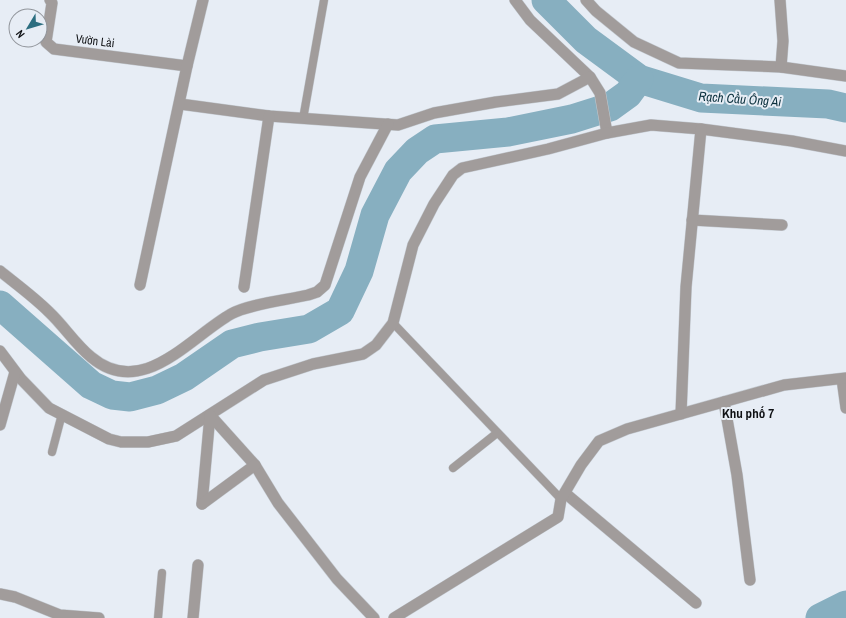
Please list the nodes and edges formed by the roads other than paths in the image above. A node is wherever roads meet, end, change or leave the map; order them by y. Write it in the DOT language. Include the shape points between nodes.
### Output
graph roads {
  1 [pos="50,0"];
  2 [pos="203,0"];
  3 [pos="324,0"];
  4 [pos="515,0"];
  5 [pos="586,0"];
  6 [pos="780,0"];
  7 [pos="186,66"];
  8 [pos="781,67"];
  9 [pos="846,76"];
  10 [pos="590,77"];
  11 [pos="180,104"];
  12 [pos="269,116"];
  13 [pos="303,119"];
  14 [pos="388,124"];
  15 [pos="701,129"];
  16 [pos="607,133"];
  17 [pos="846,151"];
  18 [pos="692,220"];
  19 [pos="782,225"];
  20 [pos="0,271"];
  21 [pos="140,284"];
  22 [pos="244,286"];
  23 [pos="393,323"];
  24 [pos="0,351"];
  25 [pos="15,372"];
  26 [pos="844,379"];
  27 [pos="724,402"];
  28 [pos="846,408"];
  29 [pos="62,414"];
  30 [pos="681,414"];
  31 [pos="210,415"];
  32 [pos="0,425"];
  33 [pos="497,433"];
  34 [pos="52,452"];
  35 [pos="255,465"];
  36 [pos="453,468"];
  37 [pos="563,496"];
  38 [pos="198,565"];
  39 [pos="162,573"];
  40 [pos="750,580"];
  41 [pos="0,594"];
  42 [pos="696,602"];
  43 [pos="99,618"];
  44 [pos="158,618"];
  45 [pos="193,618"];
  46 [pos="374,618"];
  47 [pos="394,618"];
  1 -- 7 [label="street, Vườn Lài" via="52,3 46,42 54,50"];
  2 -- 7 [label="street"];
  3 -- 13 [label="lane"];
  4 -- 10 [label="street" via="530,20"];
  5 -- 8 [label="street" via="596,12 634,42 679,63"];
  6 -- 8 [label="street" via="783,41"];
  7 -- 11 [label="street"];
  8 -- 9 [label="street"];
  10 -- 14 [label="street" via="558,94 434,113 398,125"];
  10 -- 16 [label="street" via="600,93"];
  11 -- 12 [label="street"];
  11 -- 21 [label="street"];
  12 -- 13 [label="street"];
  12 -- 22 [label="street"];
  13 -- 14 [label="street"];
  14 -- 20 [label="street" via="360,177 325,285 308,295 232,314 193,343 160,363 133,372 113,370 91,357 49,312"];
  15 -- 16 [label="street" via="651,125"];
  15 -- 17 [label="street"];
  15 -- 18 [label="street"];
  16 -- 23 [label="street" via="548,150 471,165 453,175 434,204 413,245"];
  18 -- 19 [label="street"];
  18 -- 30 [label="street" via="686,287"];
  23 -- 31 [label="street" via="376,345 363,354 313,364 264,380"];
  23 -- 33 [label="lane"];
  24 -- 25 [label="street"];
  25 -- 29 [label="street" via="49,408"];
  25 -- 32 [label="street"];
  26 -- 27 [label="street" via="784,385"];
  26 -- 28 [label="street"];
  27 -- 30 [label="street"];
  27 -- 40 [label="street" via="737,475"];
  29 -- 31 [label="street" via="109,439 121,442 148,442 176,436"];
  29 -- 34 [label="lane"];
  30 -- 37 [label="street" via="627,429 599,441"];
  31 -- 35 [label="street"];
  31 -- 35 [label="street" via="202,504"];
  33 -- 36 [label="lane"];
  33 -- 37 [label="lane"];
  35 -- 46 [label="street" via="283,508 338,579"];
  37 -- 42 [label="street"];
  37 -- 47 [label="street" via="558,517"];
  38 -- 45 [label="street"];
  39 -- 44 [label="lane"];
  41 -- 43 [label="street" via="15,597 60,615"];
}
